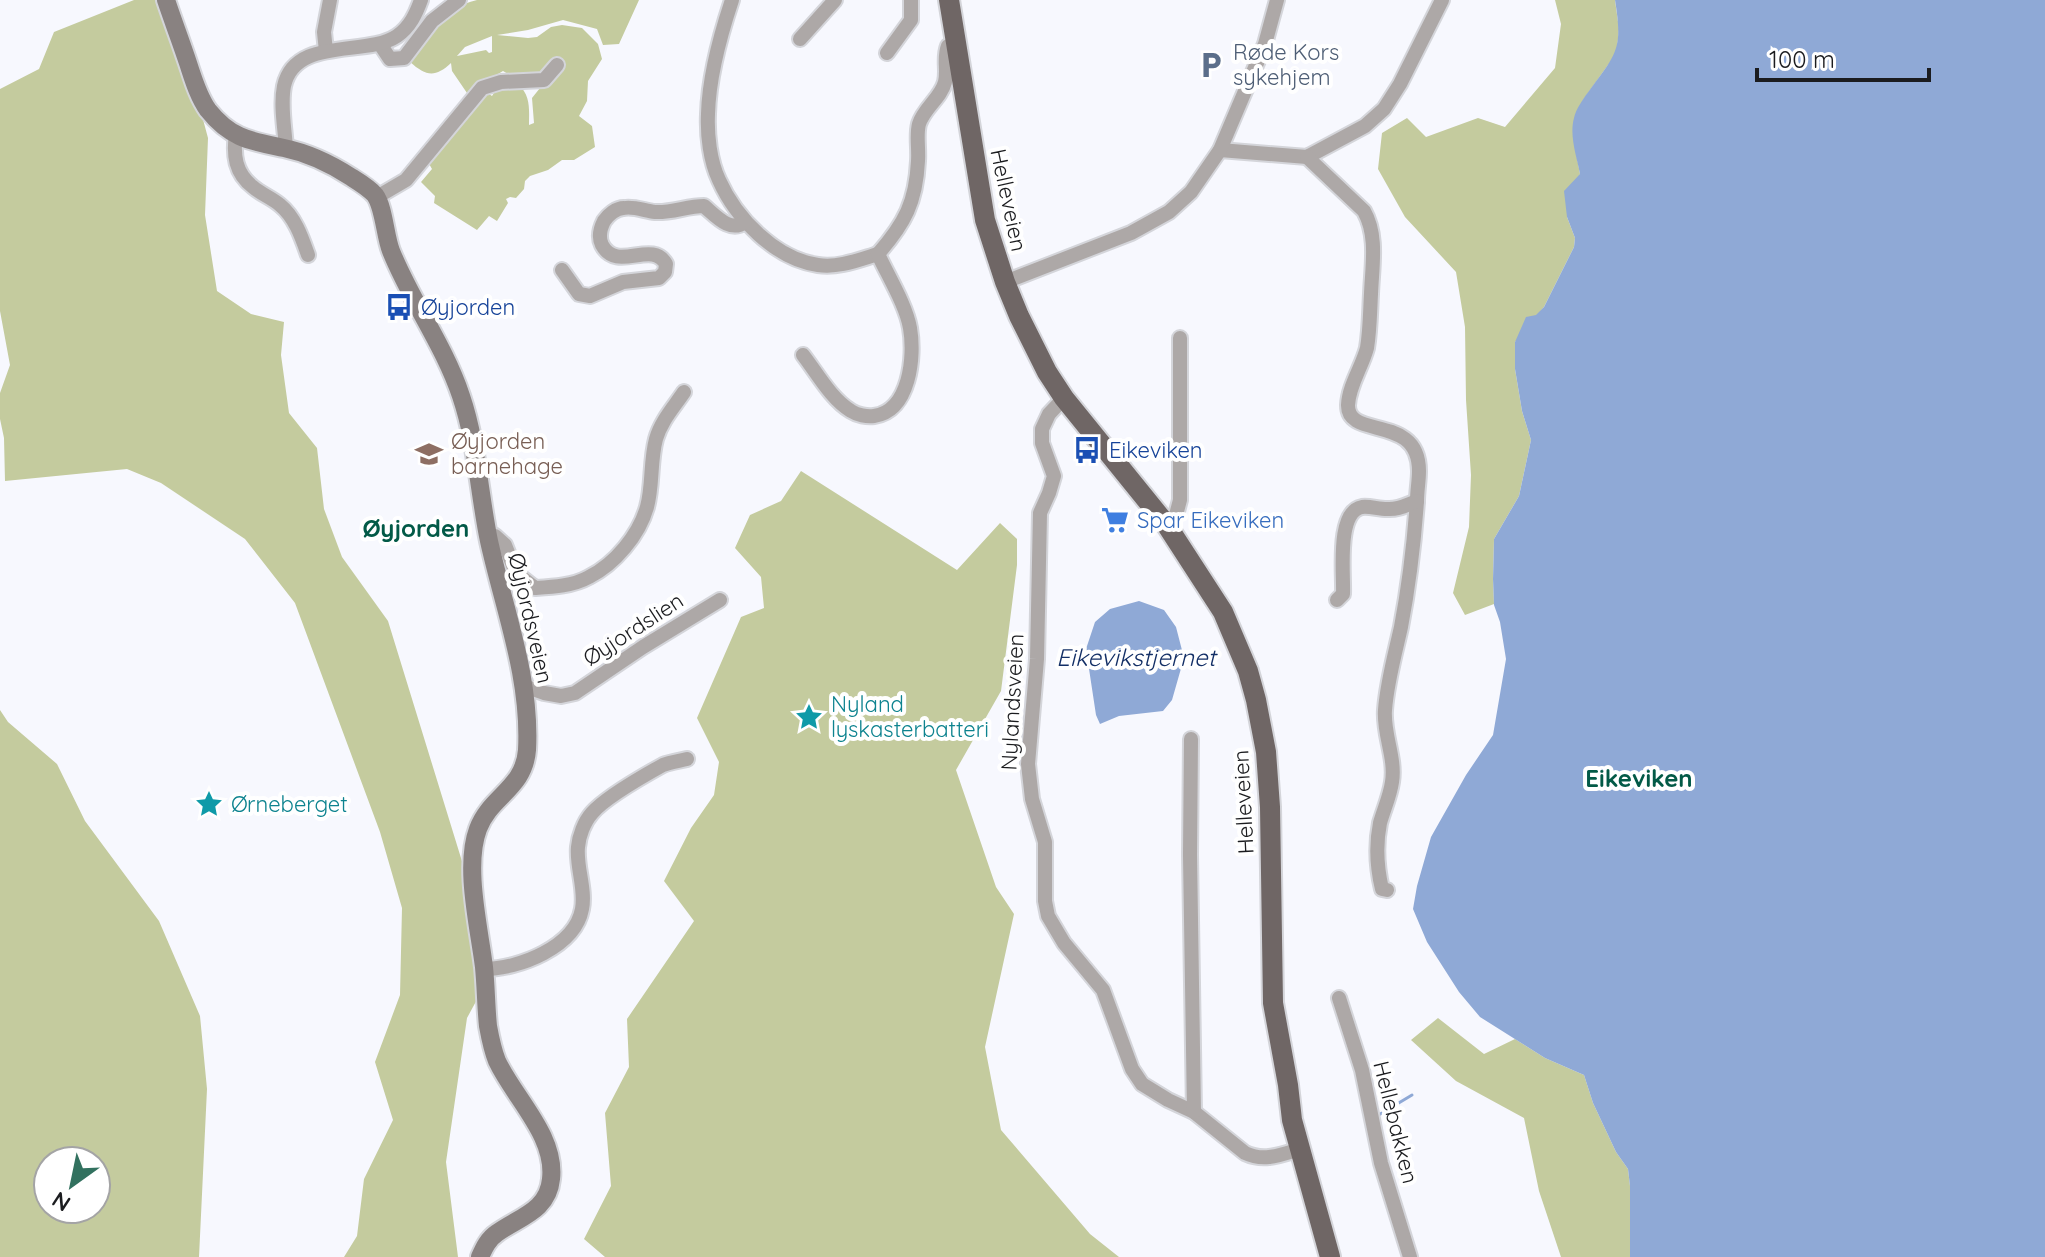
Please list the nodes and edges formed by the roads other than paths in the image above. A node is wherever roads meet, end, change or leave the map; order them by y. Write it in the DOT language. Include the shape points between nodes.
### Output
graph roads {
  1 [pos="166,0"];
  2 [pos="330,0"];
  3 [pos="421,0"];
  4 [pos="459,0"];
  5 [pos="732,0"];
  6 [pos="835,0"];
  7 [pos="911,0"];
  8 [pos="949,0"];
  9 [pos="1277,0"];
  10 [pos="1442,0"];
  11 [pos="800,39"];
  12 [pos="956,43"];
  13 [pos="380,44"];
  14 [pos="326,51"];
  15 [pos="887,53"];
  16 [pos="557,65"];
  17 [pos="236,134"];
  18 [pos="286,149"];
  19 [pos="1220,150"];
  20 [pos="1307,157"];
  21 [pos="377,197"];
  22 [pos="745,222"];
  23 [pos="878,254"];
  24 [pos="308,255"];
  25 [pos="562,270"];
  26 [pos="1005,282"];
  27 [pos="1180,338"];
  28 [pos="803,355"];
  29 [pos="684,392"];
  30 [pos="1064,398"];
  31 [pos="1417,501"];
  32 [pos="1166,524"];
  33 [pos="489,539"];
  34 [pos="720,600"];
  35 [pos="1337,600"];
  36 [pos="524,686"];
  37 [pos="1191,739"];
  38 [pos="687,759"];
  39 [pos="1393,777"];
  40 [pos="1372,872"];
  41 [pos="1387,890"];
  42 [pos="484,969"];
  43 [pos="1339,998"];
  44 [pos="1194,1112"];
  45 [pos="1300,1149"];
  46 [pos="480,1257"];
  47 [pos="1330,1257"];
  48 [pos="1410,1257"];
  1 -- 17 [label="street" via="204,104"];
  2 -- 14 [label="street"];
  3 -- 13 [label="street" via="405,30"];
  4 -- 13 [label="street" via="432,21 404,58 390,59"];
  5 -- 22 [label="street" via="708,115 719,180"];
  6 -- 11 [label="street"];
  7 -- 15 [label="street" via="911,20"];
  8 -- 12 [label="main road, Helleveien"];
  9 -- 19 [label="street" via="1265,44"];
  10 -- 20 [label="street" via="1384,109 1365,126"];
  12 -- 23 [label="street" via="945,53 944,87 919,123 910,209"];
  12 -- 26 [label="main road, Helleveien" via="985,220"];
  13 -- 14 [label="street"];
  14 -- 18 [label="street" via="304,60 286,81"];
  16 -- 21 [label="street" via="544,80 482,88 406,180"];
  17 -- 18 [label="street"];
  17 -- 24 [label="street" via="234,151 242,177 290,215"];
  18 -- 21 [label="street" via="333,165"];
  19 -- 20 [label="street"];
  19 -- 26 [label="street" via="1191,192 1169,212 1131,233"];
  20 -- 31 [label="street" via="1370,222 1373,278 1367,347 1348,409 1352,418 1413,445 1419,468"];
  21 -- 33 [label="street, Øyjordsveien" via="390,249 462,397"];
  22 -- 23 [label="street" via="769,243 816,265 840,266"];
  22 -- 25 [label="street" via="732,226 704,206 655,212 624,207 602,224 599,238 604,249 613,257 656,254 666,264 665,272 590,296 579,294"];
  23 -- 28 [label="street" via="910,327 912,362 895,407 870,417 852,412"];
  26 -- 30 [label="main road, Helleveien"];
  27 -- 32 [label="street" via="1180,500 1176,515"];
  29 -- 33 [label="street" via="655,441 647,508 625,547 606,566 560,587 535,588 516,573 505,545 495,536"];
  30 -- 32 [label="main road, Helleveien"];
  30 -- 44 [label="street, Nylandsveien" via="1042,429 1054,476 1040,513 1028,764 1045,842 1046,908 1064,943 1103,990 1136,1077"];
  31 -- 35 [label="street" via="1391,510 1353,510 1345,531 1343,594"];
  31 -- 39 [label="street" via="1384,714"];
  32 -- 45 [label="main road, Helleveien" via="1223,612 1256,700 1270,807 1273,1003"];
  33 -- 36 [label="street, Øyjordsveien"];
  34 -- 36 [label="street, Øyjordslien" via="575,693 561,696"];
  36 -- 42 [label="street, Øyjordsveien" via="524,766 480,823 472,853"];
  37 -- 44 [label="street"];
  38 -- 42 [label="street" via="666,764 608,800 586,821 578,842 583,908 566,936 533,958"];
  39 -- 40 [label="street" via="1386,781 1372,824"];
  39 -- 41 [label="street" via="1378,841 1382,889"];
  42 -- 46 [label="street, Øyjordsveien" via="496,1060 538,1129 552,1164 547,1196 533,1212 496,1234"];
  43 -- 48 [label="street, Hellebakken"];
  44 -- 45 [label="street, Nylandsveien" via="1254,1158"];
  45 -- 47 [label="main road, Helleveien"];
}
